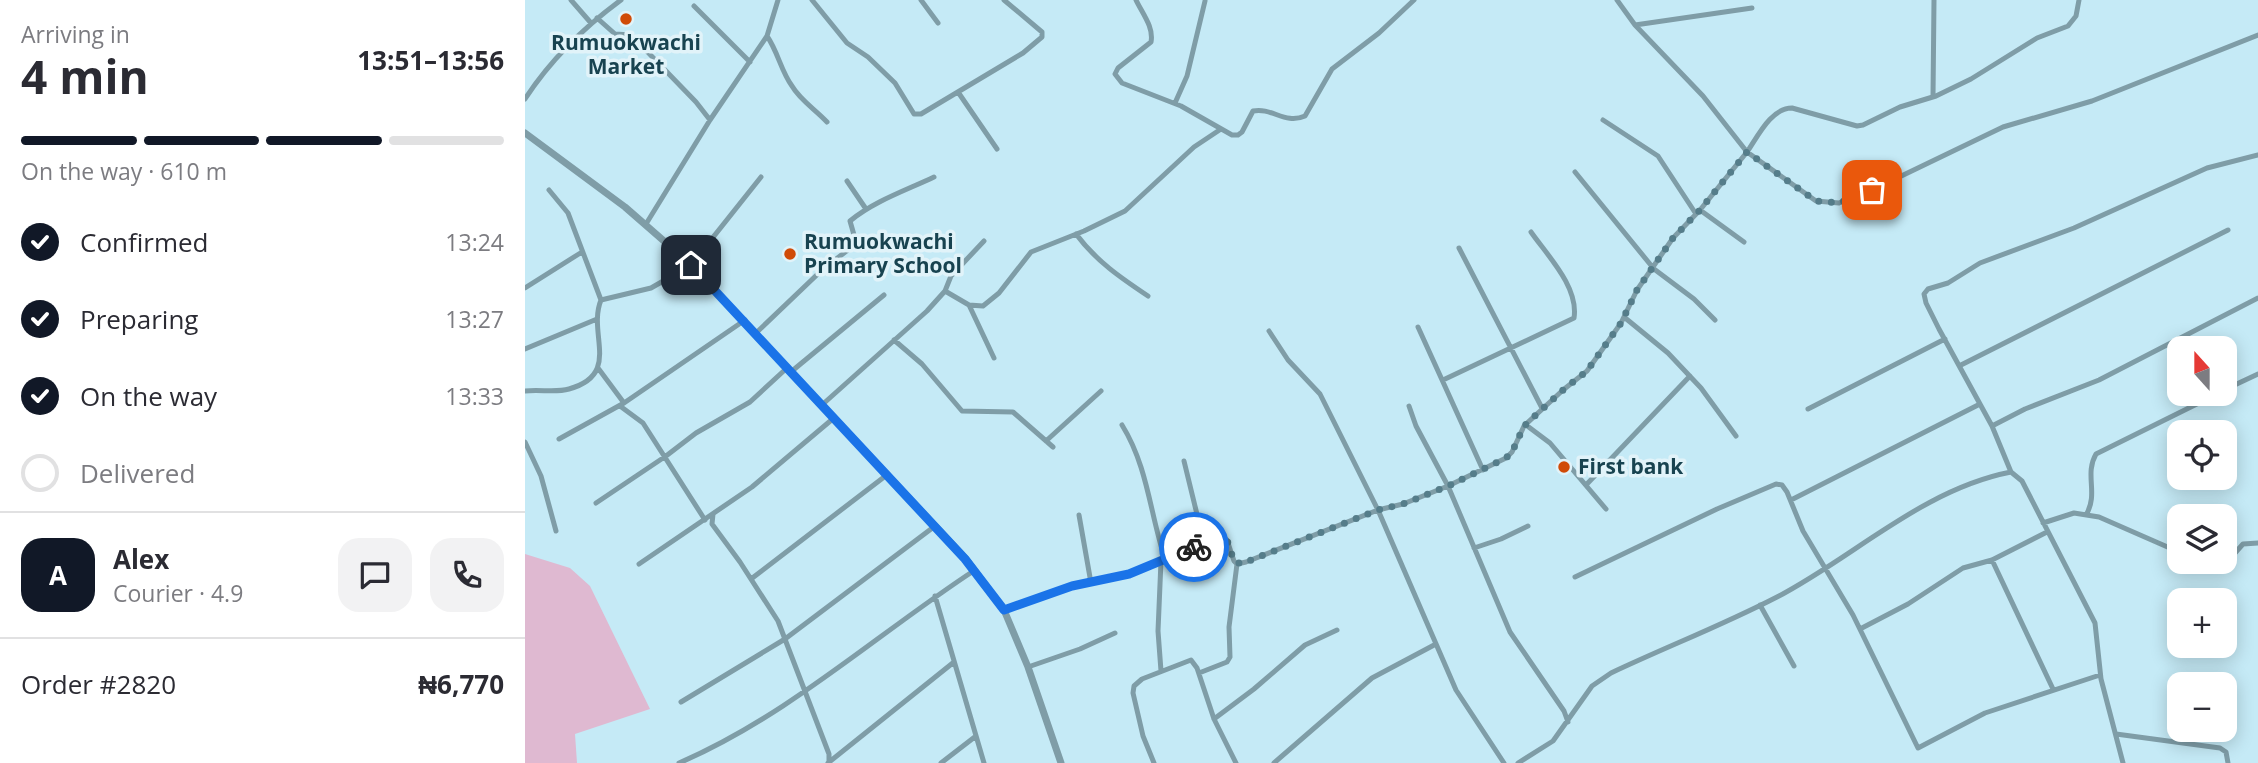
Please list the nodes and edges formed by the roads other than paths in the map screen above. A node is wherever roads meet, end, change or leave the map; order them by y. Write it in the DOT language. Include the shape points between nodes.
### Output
graph roads {
  1 [pos="571,0"];
  2 [pos="621,0"];
  3 [pos="778,0"];
  4 [pos="812,0"];
  5 [pos="921,0"];
  6 [pos="1004,0"];
  7 [pos="1136,0"];
  8 [pos="1413,0"];
  9 [pos="1617,0"];
  10 [pos="1934,0"];
  11 [pos="2079,0"];
  12 [pos="1205,1"];
  13 [pos="694,6"];
  14 [pos="1752,8"];
  15 [pos="597,18"];
  16 [pos="591,23"];
  17 [pos="938,23"];
  18 [pos="1635,25"];
  19 [pos="2258,35"];
  20 [pos="767,36"];
  21 [pos="750,62"];
  22 [pos="958,92"];
  23 [pos="1933,97"];
  24 [pos="525,99"];
  25 [pos="1175,103"];
  26 [pos="710,120"];
  27 [pos="1603,120"];
  28 [pos="827,122"];
  29 [pos="1221,129"];
  30 [pos="525,134"];
  31 [pos="997,149"];
  32 [pos="1747,152"];
  33 [pos="2258,155"];
  34 [pos="1575,172"];
  35 [pos="761,177"];
  36 [pos="934,177"];
  37 [pos="847,181"];
  38 [pos="549,190"];
  39 [pos="866,209"];
  40 [pos="1698,212"];
  41 [pos="646,224"];
  42 [pos="2228,230"];
  43 [pos="1531,232"];
  44 [pos="1076,234"];
  45 [pos="984,241"];
  46 [pos="1744,242"];
  47 [pos="1459,248"];
  48 [pos="582,252"];
  49 [pos="690,263"];
  50 [pos="1654,268"];
  51 [pos="525,288"];
  52 [pos="945,291"];
  53 [pos="884,295"];
  54 [pos="1148,296"];
  55 [pos="2258,298"];
  56 [pos="601,300"];
  57 [pos="969,305"];
  58 [pos="1624,317"];
  59 [pos="597,319"];
  60 [pos="745,320"];
  61 [pos="1715,320"];
  62 [pos="1418,327"];
  63 [pos="1269,331"];
  64 [pos="757,333"];
  65 [pos="1945,339"];
  66 [pos="894,340"];
  67 [pos="525,349"];
  68 [pos="1511,349"];
  69 [pos="994,358"];
  70 [pos="1961,365"];
  71 [pos="598,368"];
  72 [pos="790,369"];
  73 [pos="2258,374"];
  74 [pos="1690,376"];
  75 [pos="1443,380"];
  76 [pos="2237,384"];
  77 [pos="525,391"];
  78 [pos="1101,391"];
  79 [pos="622,404"];
  80 [pos="823,404"];
  81 [pos="1980,404"];
  82 [pos="1409,406"];
  83 [pos="2193,406"];
  84 [pos="1542,408"];
  85 [pos="1808,409"];
  86 [pos="835,417"];
  87 [pos="1122,425"];
  88 [pos="1526,425"];
  89 [pos="1993,426"];
  90 [pos="1736,436"];
  91 [pos="559,439"];
  92 [pos="1046,441"];
  93 [pos="525,442"];
  94 [pos="1053,447"];
  95 [pos="666,456"];
  96 [pos="1184,461"];
  97 [pos="1483,470"];
  98 [pos="2011,472"];
  99 [pos="888,474"];
  100 [pos="1586,485"];
  101 [pos="1448,486"];
  102 [pos="1791,500"];
  103 [pos="596,503"];
  104 [pos="1606,509"];
  105 [pos="1378,510"];
  106 [pos="713,514"];
  107 [pos="1079,515"];
  108 [pos="2086,515"];
  109 [pos="703,521"];
  110 [pos="2043,523"];
  111 [pos="712,524"];
  112 [pos="935,526"];
  113 [pos="1528,526"];
  114 [pos="556,531"];
  115 [pos="2047,532"];
  116 [pos="1204,543"];
  117 [pos="2258,543"];
  118 [pos="2167,547"];
  119 [pos="1474,548"];
  120 [pos="2237,551"];
  121 [pos="1163,560"];
  122 [pos="1992,560"];
  123 [pos="639,564"];
  124 [pos="1237,564"];
  125 [pos="1827,569"];
  126 [pos="975,570"];
  127 [pos="1575,577"];
  128 [pos="751,579"];
  129 [pos="1091,583"];
  130 [pos="935,596"];
  131 [pos="1760,605"];
  132 [pos="1004,610"];
  133 [pos="1860,628"];
  134 [pos="1337,629"];
  135 [pos="1115,633"];
  136 [pos="785,639"];
  137 [pos="1436,644"];
  138 [pos="954,662"];
  139 [pos="1794,666"];
  140 [pos="1028,667"];
  141 [pos="1161,671"];
  142 [pos="1199,673"];
  143 [pos="2100,675"];
  144 [pos="2053,689"];
  145 [pos="805,691"];
  146 [pos="681,702"];
  147 [pos="1214,719"];
  148 [pos="1567,722"];
  149 [pos="2116,734"];
  150 [pos="976,736"];
  151 [pos="832,756"];
  152 [pos="679,763"];
  153 [pos="829,763"];
  154 [pos="941,763"];
  155 [pos="984,763"];
  156 [pos="1061,763"];
  157 [pos="1154,763"];
  158 [pos="1236,763"];
  159 [pos="1274,763"];
  160 [pos="1504,763"];
  161 [pos="1518,763"];
  162 [pos="2123,763"];
  163 [pos="2228,763"];
  1 -- 16 [label="street"];
  2 -- 15 [label="street"];
  3 -- 20 [label="street"];
  4 -- 22 [label="street" via="847,43 895,83 914,114"];
  5 -- 17 [label="street"];
  6 -- 22 [label="street" via="1042,32 1042,37"];
  7 -- 25 [label="street" via="1151,30 1151,42 1115,74 1122,83"];
  8 -- 29 [label="street" via="1332,69 1304,116 1290,120 1259,110 1253,111 1238,135"];
  9 -- 18 [label="street"];
  10 -- 23 [label="street"];
  11 -- 23 [label="street" via="2068,26 2037,38"];
  12 -- 25 [label="street" via="1187,75"];
  13 -- 21 [label="street"];
  14 -- 18 [label="street"];
  15 -- 16 [label="street"];
  15 -- 26 [label="street" via="615,34 631,35"];
  16 -- 24 [label="street" via="559,54"];
  18 -- 32 [label="street" via="1703,96"];
  19 -- 32 [label="street" via="2092,101 2003,127 1839,203 1816,201"];
  20 -- 21 [label="street"];
  20 -- 28 [label="street" via="789,83"];
  21 -- 26 [label="street"];
  22 -- 31 [label="street"];
  23 -- 32 [label="street" via="1857,126 1783,108"];
  25 -- 29 [label="street"];
  26 -- 41 [label="street"];
  27 -- 40 [label="street" via="1664,162"];
  29 -- 44 [label="street" via="1194,147 1125,211"];
  30 -- 41 [label="street"];
  32 -- 40 [label="street"];
  33 -- 65 [label="street" via="2207,168 1928,289 1926,303"];
  34 -- 50 [label="street"];
  35 -- 49 [label="street"];
  36 -- 39 [label="street"];
  37 -- 39 [label="street"];
  38 -- 48 [label="street" via="568,213"];
  39 -- 64 [label="street" via="850,221 853,246"];
  40 -- 46 [label="street"];
  40 -- 50 [label="street" via="1673,238"];
  41 -- 49 [label="street"];
  42 -- 70 [label="street"];
  43 -- 68 [label="street" via="1565,280 1575,314"];
  44 -- 54 [label="street" via="1099,261"];
  44 -- 57 [label="street" via="1031,252 999,293 983,306"];
  45 -- 52 [label="street" via="951,276"];
  47 -- 68 [label="street"];
  48 -- 51 [label="street"];
  48 -- 56 [label="street"];
  49 -- 56 [label="street" via="651,288"];
  49 -- 60 [label="street"];
  50 -- 58 [label="street"];
  50 -- 61 [label="street"];
  52 -- 57 [label="street"];
  52 -- 66 [label="street"];
  53 -- 72 [label="street"];
  55 -- 89 [label="street" via="2099,380"];
  56 -- 59 [label="street"];
  57 -- 69 [label="street"];
  58 -- 74 [label="street"];
  58 -- 84 [label="street" via="1587,371"];
  59 -- 67 [label="street"];
  59 -- 71 [label="street"];
  60 -- 64 [label="street"];
  60 -- 79 [label="street"];
  62 -- 75 [label="street"];
  63 -- 105 [label="street" via="1320,394"];
  64 -- 72 [label="street"];
  65 -- 70 [label="street"];
  65 -- 85 [label="street"];
  66 -- 80 [label="street"];
  66 -- 92 [label="street" via="922,364 962,411 1013,412"];
  68 -- 75 [label="street"];
  68 -- 84 [label="street"];
  70 -- 81 [label="street"];
  71 -- 77 [label="street" via="569,389"];
  71 -- 79 [label="street"];
  72 -- 80 [label="street"];
  72 -- 95 [label="street" via="750,402"];
  73 -- 76 [label="street"];
  74 -- 90 [label="street"];
  74 -- 100 [label="street"];
  75 -- 97 [label="street"];
  78 -- 92 [label="street"];
  79 -- 91 [label="street"];
  79 -- 95 [label="street" via="643,423"];
  80 -- 86 [label="street"];
  81 -- 89 [label="street"];
  81 -- 102 [label="street"];
  82 -- 101 [label="street"];
  83 -- 108 [label="street" via="2096,454 2091,465 2092,504"];
  84 -- 88 [label="street"];
  86 -- 99 [label="street"];
  86 -- 106 [label="street"];
  87 -- 121 [label="street" via="1145,473"];
  88 -- 97 [label="street" via="1512,452"];
  88 -- 100 [label="street" via="1550,443"];
  89 -- 98 [label="street"];
  92 -- 94 [label="street"];
  93 -- 114 [label="street" via="541,476"];
  95 -- 103 [label="street"];
  95 -- 109 [label="street"];
  96 -- 116 [label="street"];
  97 -- 101 [label="street"];
  98 -- 110 [label="street" via="2022,481"];
  98 -- 125 [label="street" via="1933,501"];
  99 -- 112 [label="street"];
  99 -- 128 [label="street"];
  100 -- 104 [label="street"];
  101 -- 105 [label="street"];
  101 -- 119 [label="street"];
  102 -- 125 [label="street" via="1803,531"];
  102 -- 127 [label="street" via="1782,485 1767,487"];
  105 -- 124 [label="street"];
  105 -- 137 [label="street"];
  106 -- 109 [label="street"];
  106 -- 111 [label="street"];
  107 -- 129 [label="street"];
  108 -- 110 [label="street" via="2074,513"];
  108 -- 118 [label="street"];
  109 -- 111 [label="street"];
  109 -- 123 [label="street"];
  110 -- 115 [label="street"];
  111 -- 128 [label="street"];
  112 -- 126 [label="street"];
  112 -- 136 [label="street"];
  113 -- 119 [label="street"];
  115 -- 122 [label="street"];
  115 -- 143 [label="street" via="2095,623"];
  116 -- 121 [label="street"];
  116 -- 124 [label="street" via="1221,537 1227,540"];
  117 -- 120 [label="street" via="2243,544"];
  119 -- 148 [label="street" via="1510,632 1558,701"];
  121 -- 129 [label="street"];
  121 -- 141 [label="street" via="1158,631"];
  122 -- 133 [label="street" via="1963,569"];
  122 -- 144 [label="street"];
  124 -- 142 [label="street" via="1230,657"];
  125 -- 131 [label="street"];
  125 -- 133 [label="street"];
  126 -- 130 [label="street"];
  126 -- 132 [label="street"];
  128 -- 136 [label="street"];
  129 -- 132 [label="street"];
  130 -- 138 [label="street"];
  130 -- 145 [label="street"];
  131 -- 139 [label="street"];
  131 -- 148 [label="street" via="1611,673 1593,686"];
  132 -- 140 [label="street"];
  133 -- 144 [label="street" via="1918,748 1985,713"];
  134 -- 147 [label="street" via="1305,645"];
  135 -- 140 [label="street"];
  136 -- 145 [label="street"];
  136 -- 146 [label="street"];
  137 -- 159 [label="street" via="1359,688"];
  137 -- 160 [label="street" via="1462,700"];
  138 -- 150 [label="street"];
  138 -- 151 [label="street"];
  140 -- 156 [label="street"];
  141 -- 142 [label="street" via="1191,660"];
  141 -- 157 [label="street" via="1137,681 1133,693"];
  142 -- 147 [label="street"];
  143 -- 144 [label="street"];
  143 -- 149 [label="street"];
  145 -- 151 [label="street"];
  145 -- 152 [label="street" via="735,737"];
  147 -- 158 [label="street"];
  148 -- 161 [label="street" via="1553,741"];
  149 -- 162 [label="street"];
  149 -- 163 [label="street" via="2220,748"];
  150 -- 154 [label="street"];
  150 -- 155 [label="street"];
  151 -- 153 [label="street"];
}
